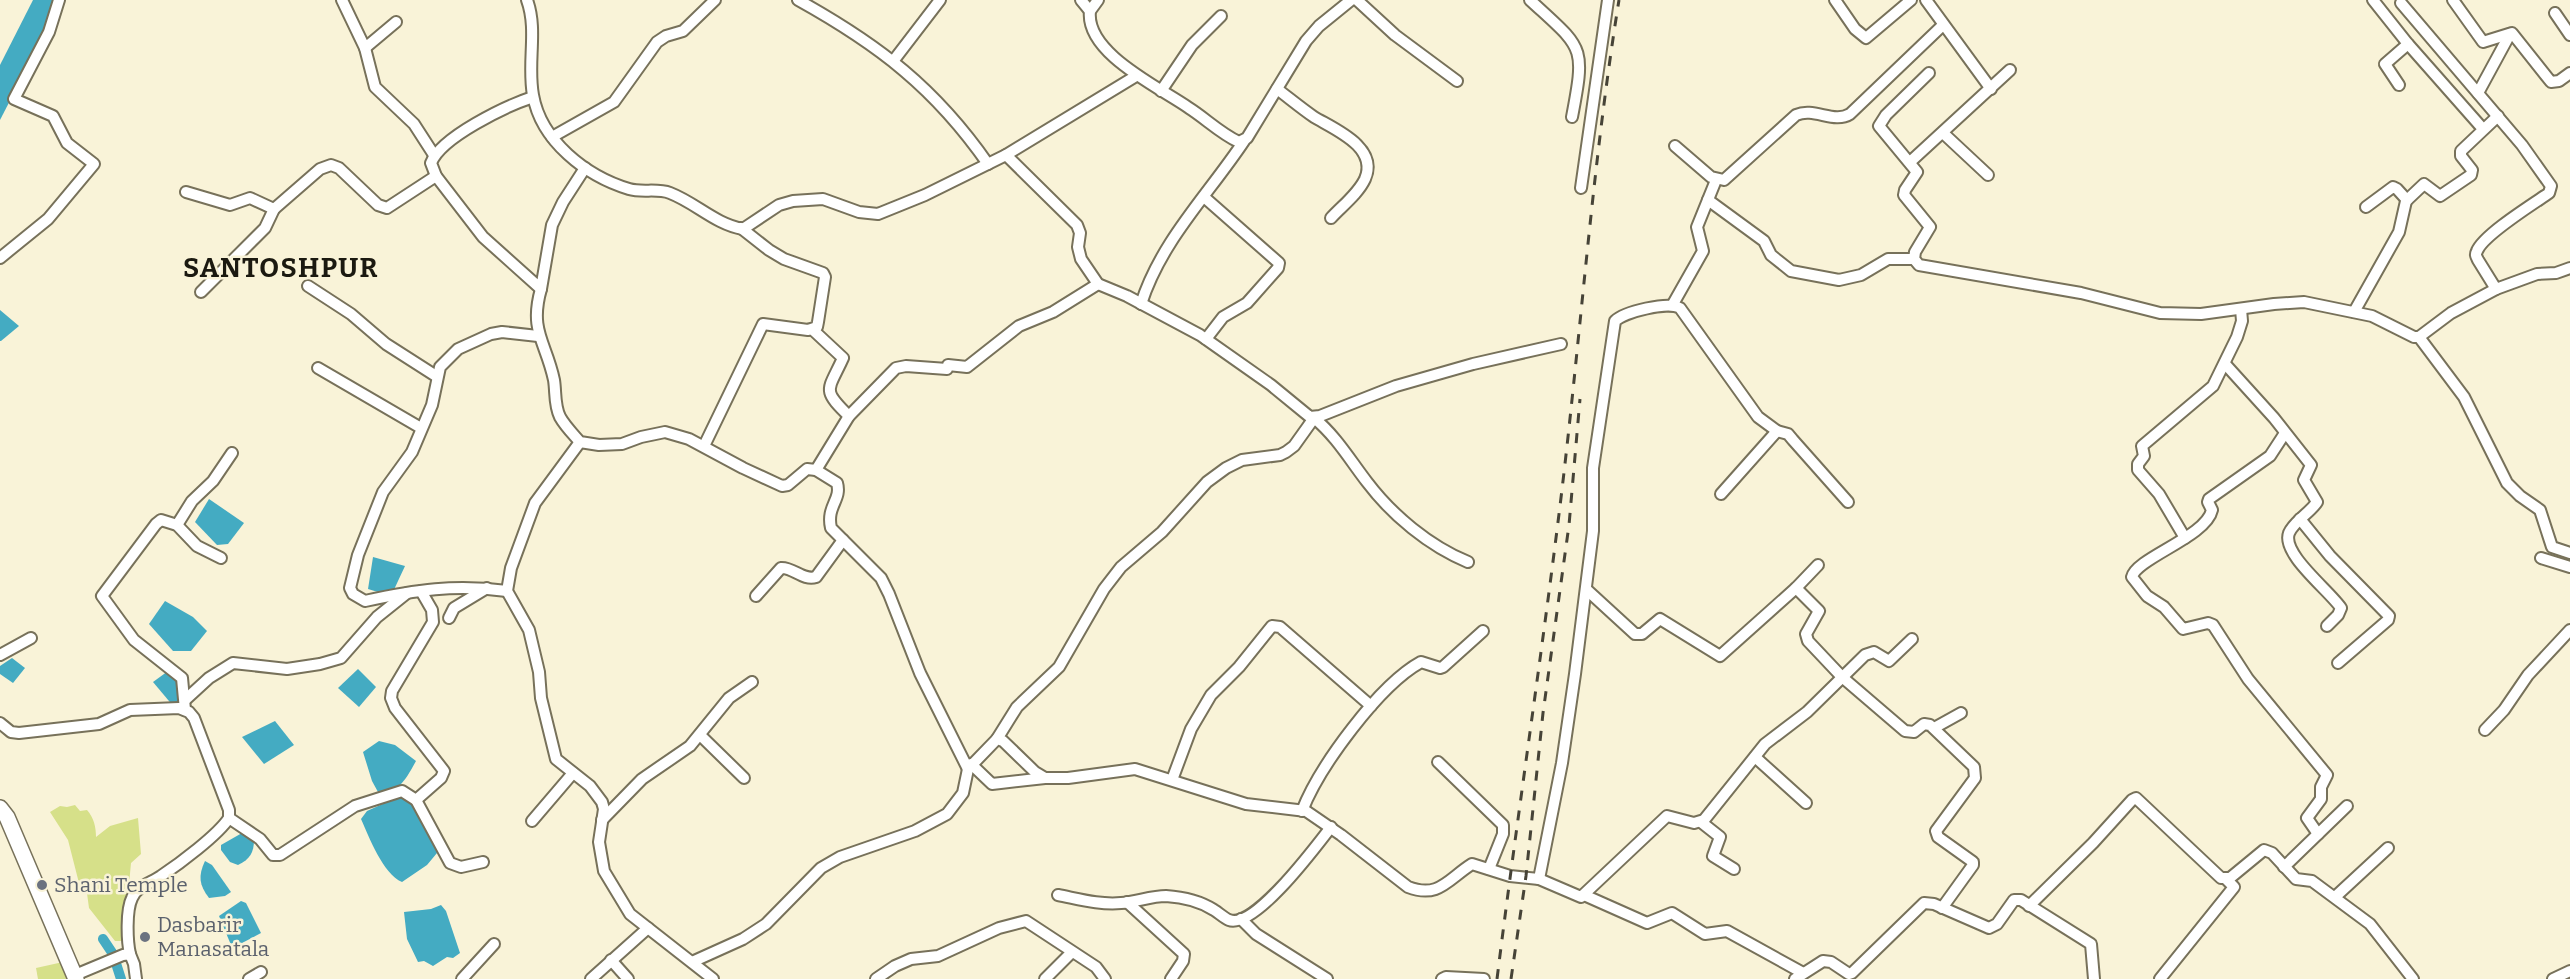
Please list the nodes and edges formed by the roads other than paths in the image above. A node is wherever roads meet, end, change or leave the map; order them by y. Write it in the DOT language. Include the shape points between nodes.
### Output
graph roads {
  1 [pos="59,0"];
  2 [pos="342,0"];
  3 [pos="527,0"];
  4 [pos="715,0"];
  5 [pos="798,0"];
  6 [pos="940,0"];
  7 [pos="1081,0"];
  8 [pos="1098,0"];
  9 [pos="1351,0"];
  10 [pos="1357,0"];
  11 [pos="1530,0"];
  12 [pos="1608,0"];
  13 [pos="1835,0"];
  14 [pos="1911,0"];
  15 [pos="1926,0"];
  16 [pos="2373,0"];
  17 [pos="2453,0"];
  18 [pos="2401,3"];
  19 [pos="1090,11"];
  20 [pos="2556,13"];
  21 [pos="1221,16"];
  22 [pos="396,22"];
  23 [pos="1943,25"];
  24 [pos="2510,34"];
  25 [pos="2570,35"];
  26 [pos="2408,44"];
  27 [pos="365,48"];
  28 [pos="894,60"];
  29 [pos="2010,70"];
  30 [pos="1929,73"];
  31 [pos="2570,73"];
  32 [pos="1136,76"];
  33 [pos="1457,81"];
  34 [pos="2399,85"];
  35 [pos="1991,88"];
  36 [pos="1277,89"];
  37 [pos="1161,91"];
  38 [pos="2478,93"];
  39 [pos="533,97"];
  40 [pos="2498,116"];
  41 [pos="1572,117"];
  42 [pos="2483,129"];
  43 [pos="1943,133"];
  44 [pos="552,137"];
  45 [pos="1244,141"];
  46 [pos="1675,146"];
  47 [pos="434,155"];
  48 [pos="1006,155"];
  49 [pos="1910,162"];
  50 [pos="988,164"];
  51 [pos="585,168"];
  52 [pos="436,176"];
  53 [pos="1988,176"];
  54 [pos="1716,180"];
  55 [pos="1581,188"];
  56 [pos="186,192"];
  57 [pos="1204,197"];
  58 [pos="1708,200"];
  59 [pos="2407,200"];
  60 [pos="2366,207"];
  61 [pos="274,209"];
  62 [pos="1331,218"];
  63 [pos="741,228"];
  64 [pos="0,258"];
  65 [pos="1914,259"];
  66 [pos="2570,268"];
  67 [pos="1098,284"];
  68 [pos="309,286"];
  69 [pos="541,289"];
  70 [pos="2496,289"];
  71 [pos="201,291"];
  72 [pos="1141,304"];
  73 [pos="1673,304"];
  74 [pos="2241,309"];
  75 [pos="2355,312"];
  76 [pos="816,326"];
  77 [pos="537,330"];
  78 [pos="2419,337"];
  79 [pos="1206,339"];
  80 [pos="1561,344"];
  81 [pos="2226,365"];
  82 [pos="318,368"];
  83 [pos="436,376"];
  84 [pos="849,416"];
  85 [pos="1314,418"];
  86 [pos="422,428"];
  87 [pos="1777,431"];
  88 [pos="2285,433"];
  89 [pos="580,442"];
  90 [pos="704,446"];
  91 [pos="232,453"];
  92 [pos="816,470"];
  93 [pos="1721,494"];
  94 [pos="1848,501"];
  95 [pos="2300,519"];
  96 [pos="177,525"];
  97 [pos="2185,537"];
  98 [pos="843,540"];
  99 [pos="2570,553"];
  100 [pos="221,558"];
  101 [pos="2541,558"];
  102 [pos="1468,562"];
  103 [pos="1818,565"];
  104 [pos="2570,567"];
  105 [pos="487,588"];
  106 [pos="1796,588"];
  107 [pos="1587,590"];
  108 [pos="415,591"];
  109 [pos="507,591"];
  110 [pos="756,596"];
  111 [pos="449,618"];
  112 [pos="2327,626"];
  113 [pos="2570,630"];
  114 [pos="1484,631"];
  115 [pos="31,638"];
  116 [pos="1912,639"];
  117 [pos="0,655"];
  118 [pos="2338,663"];
  119 [pos="1842,677"];
  120 [pos="752,682"];
  121 [pos="185,705"];
  122 [pos="1371,706"];
  123 [pos="1961,713"];
  124 [pos="0,723"];
  125 [pos="1934,728"];
  126 [pos="2485,730"];
  127 [pos="700,735"];
  128 [pos="997,739"];
  129 [pos="1755,757"];
  130 [pos="1438,762"];
  131 [pos="970,766"];
  132 [pos="573,773"];
  133 [pos="1174,773"];
  134 [pos="744,778"];
  135 [pos="1045,778"];
  136 [pos="416,800"];
  137 [pos="1806,803"];
  138 [pos="1304,806"];
  139 [pos="2347,806"];
  140 [pos="0,808"];
  141 [pos="230,818"];
  142 [pos="602,820"];
  143 [pos="532,821"];
  144 [pos="1701,822"];
  145 [pos="1331,827"];
  146 [pos="2318,834"];
  147 [pos="2388,848"];
  148 [pos="483,862"];
  149 [pos="2284,867"];
  150 [pos="1489,869"];
  151 [pos="1734,869"];
  152 [pos="1539,879"];
  153 [pos="2226,879"];
  154 [pos="1058,895"];
  155 [pos="1584,895"];
  156 [pos="2335,897"];
  157 [pos="1127,902"];
  158 [pos="2029,906"];
  159 [pos="1942,908"];
  160 [pos="1241,920"];
  161 [pos="648,928"];
  162 [pos="494,944"];
  163 [pos="1071,953"];
  164 [pos="126,955"];
  165 [pos="611,960"];
  166 [pos="692,962"];
  167 [pos="2570,971"];
  168 [pos="261,972"];
  169 [pos="1799,976"];
  170 [pos="76,977"];
  171 [pos="136,979"];
  172 [pos="249,979"];
  173 [pos="462,979"];
  174 [pos="591,979"];
  175 [pos="628,979"];
  176 [pos="713,979"];
  177 [pos="876,979"];
  178 [pos="1045,979"];
  179 [pos="1105,979"];
  180 [pos="1171,979"];
  181 [pos="1327,979"];
  182 [pos="1442,979"];
  183 [pos="1484,979"];
  184 [pos="2094,979"];
  185 [pos="2160,979"];
  186 [pos="2413,979"];
  187 [pos="2553,979"];
  1 -- 64 [label="street" via="49,32 14,99 53,116 67,143 94,164 48,219"];
  2 -- 27 [label="street"];
  3 -- 39 [label="street" via="533,19"];
  4 -- 44 [label="street" via="683,31 657,42 614,102"];
  5 -- 28 [label="street"];
  6 -- 28 [label="street"];
  7 -- 19 [label="street"];
  8 -- 19 [label="street"];
  9 -- 36 [label="street" via="1306,41"];
  10 -- 33 [label="street" via="1395,35"];
  11 -- 41 [label="street" via="1578,48 1580,69"];
  12 -- 55 [label="street"];
  13 -- 14 [label="street" via="1866,38"];
  15 -- 23 [label="street"];
  16 -- 26 [label="street"];
  17 -- 24 [label="street" via="2483,42"];
  18 -- 38 [label="street"];
  19 -- 32 [label="street" via="1091,29 1098,40"];
  20 -- 25 [label="street"];
  21 -- 37 [label="street" via="1192,45"];
  22 -- 27 [label="street"];
  23 -- 35 [label="street"];
  23 -- 54 [label="street" via="1850,114 1838,118 1809,111 1796,115 1729,176"];
  24 -- 31 [label="street" via="2551,82"];
  24 -- 38 [label="street"];
  26 -- 34 [label="street" via="2385,64"];
  26 -- 42 [label="street"];
  27 -- 47 [label="street" via="375,87 414,124"];
  28 -- 50 [label="street" via="944,106"];
  29 -- 35 [label="street"];
  30 -- 49 [label="street" via="1879,126"];
  32 -- 37 [label="street"];
  32 -- 48 [label="street"];
  35 -- 43 [label="street"];
  36 -- 45 [label="street"];
  36 -- 62 [label="street" via="1360,148 1366,176"];
  37 -- 45 [label="street" via="1233,139"];
  38 -- 40 [label="street"];
  39 -- 44 [label="street"];
  39 -- 47 [label="street" via="501,109"];
  40 -- 42 [label="street"];
  40 -- 70 [label="street" via="2551,189 2477,249 2478,260"];
  42 -- 59 [label="street" via="2461,151 2471,175 2440,196 2424,184"];
  43 -- 49 [label="street"];
  43 -- 53 [label="street"];
  44 -- 51 [label="street"];
  45 -- 57 [label="street"];
  46 -- 54 [label="street"];
  47 -- 52 [label="street" via="431,163"];
  48 -- 50 [label="street"];
  48 -- 67 [label="street" via="1077,225 1081,259"];
  49 -- 65 [label="street" via="1917,172 1904,195 1930,227"];
  50 -- 63 [label="street" via="878,214 859,212 823,199 794,201 779,205"];
  51 -- 63 [label="street" via="631,190 670,193 716,220"];
  51 -- 69 [label="street" via="552,225"];
  52 -- 61 [label="street" via="384,208 339,168 325,165"];
  52 -- 69 [label="street" via="483,237"];
  54 -- 58 [label="street"];
  56 -- 61 [label="street" via="230,206 250,198"];
  57 -- 72 [label="street" via="1177,230 1146,286"];
  57 -- 79 [label="street" via="1279,263 1254,296 1223,317"];
  58 -- 65 [label="street" via="1764,241 1772,255 1791,271 1839,280 1861,275 1888,259"];
  58 -- 73 [label="street" via="1697,227 1703,251"];
  59 -- 60 [label="street" via="2392,188"];
  59 -- 75 [label="street" via="2399,232"];
  61 -- 71 [label="street" via="265,228"];
  63 -- 76 [label="street" via="777,254 823,273"];
  65 -- 74 [label="street" via="1926,268 2081,293 2160,313 2201,314"];
  66 -- 70 [label="street" via="2537,274"];
  67 -- 72 [label="street"];
  67 -- 84 [label="street" via="1053,312 1019,326 967,367 896,368"];
  68 -- 83 [label="street"];
  69 -- 77 [label="street" via="536,307"];
  70 -- 78 [label="street" via="2451,313"];
  72 -- 79 [label="street"];
  73 -- 87 [label="street" via="1680,308 1758,417"];
  73 -- 107 [label="street" via="1623,315 1613,325 1593,468 1593,531"];
  74 -- 75 [label="street" via="2304,302"];
  74 -- 81 [label="street" via="2240,328"];
  75 -- 78 [label="street"];
  76 -- 84 [label="street" via="843,357 829,389 830,397"];
  76 -- 90 [label="street" via="763,324"];
  77 -- 83 [label="street" via="491,334 458,349 446,358"];
  77 -- 89 [label="street" via="553,375 557,410"];
  78 -- 99 [label="street" via="2464,397 2507,483 2543,515 2552,547"];
  79 -- 85 [label="street"];
  80 -- 85 [label="street" via="1396,386"];
  81 -- 88 [label="street"];
  81 -- 97 [label="street" via="2204,396 2143,444 2144,456 2137,467"];
  82 -- 86 [label="street"];
  83 -- 86 [label="street" via="432,405"];
  84 -- 92 [label="street"];
  85 -- 102 [label="street" via="1328,429 1393,513 1453,556"];
  85 -- 128 [label="street" via="1286,452 1242,460 1207,482 1162,532 1121,567 1059,667 1017,707"];
  86 -- 108 [label="street" via="407,461 383,492 358,555 350,588 365,601"];
  87 -- 93 [label="street"];
  87 -- 94 [label="street" via="1788,434"];
  88 -- 95 [label="street" via="2310,465 2304,480 2317,499 2316,505"];
  88 -- 97 [label="street" via="2270,456 2209,499 2212,513"];
  89 -- 90 [label="street" via="622,444 665,432"];
  89 -- 109 [label="street" via="535,503 511,568"];
  90 -- 92 [label="street" via="782,486 807,469"];
  91 -- 96 [label="street"];
  92 -- 98 [label="street" via="837,483 838,494 829,519 835,534"];
  95 -- 112 [label="street" via="2289,535 2289,547 2341,608"];
  95 -- 118 [label="street" via="2389,616"];
  96 -- 100 [label="street" via="197,546"];
  96 -- 121 [label="street" via="166,520 156,524 102,598 134,640 182,678"];
  97 -- 146 [label="street" via="2136,569 2132,577 2183,629 2213,625 2248,679 2327,775 2321,799 2307,818"];
  98 -- 110 [label="street" via="816,577 781,568"];
  98 -- 131 [label="street" via="881,578 890,594 923,681"];
  101 -- 104 [label="street"];
  103 -- 106 [label="street"];
  105 -- 108 [label="street" via="459,586"];
  105 -- 109 [label="street"];
  105 -- 111 [label="street" via="454,608"];
  106 -- 107 [label="street" via="1720,656 1660,620 1642,634 1635,634"];
  106 -- 119 [label="street" via="1819,610 1806,634 1808,641"];
  107 -- 152 [label="street" via="1562,763"];
  108 -- 121 [label="street" via="377,617 341,658 287,669 233,663 209,678"];
  108 -- 136 [label="street" via="432,610 433,622 391,698 444,771"];
  109 -- 132 [label="street" via="529,630 555,754"];
  113 -- 126 [label="street"];
  114 -- 122 [label="street" via="1443,667 1426,662 1415,665"];
  115 -- 117 [label="street"];
  116 -- 119 [label="street" via="1889,661 1871,652"];
  119 -- 125 [label="street" via="1905,731 1914,732 1928,724"];
  119 -- 129 [label="street"];
  120 -- 127 [label="street" via="729,698"];
  121 -- 124 [label="street" via="130,710 99,724 19,733"];
  121 -- 141 [label="street" via="194,718"];
  122 -- 133 [label="street" via="1280,627 1272,626 1211,695 1191,729"];
  122 -- 138 [label="street" via="1336,751"];
  123 -- 125 [label="street"];
  125 -- 159 [label="street" via="1976,773 1936,831 1938,837 1973,861"];
  127 -- 134 [label="street"];
  127 -- 142 [label="street" via="642,779"];
  128 -- 131 [label="street"];
  128 -- 135 [label="street"];
  129 -- 137 [label="street"];
  129 -- 144 [label="street"];
  130 -- 150 [label="street" via="1503,825"];
  131 -- 135 [label="street" via="992,784"];
  131 -- 166 [label="street" via="963,793 947,814 915,831 840,857 821,868 766,924"];
  132 -- 142 [label="street" via="602,802"];
  132 -- 143 [label="street"];
  133 -- 135 [label="street" via="1134,769"];
  133 -- 138 [label="street" via="1246,804"];
  136 -- 141 [label="street" via="402,791 365,801 280,855 269,852 260,839"];
  136 -- 148 [label="street" via="450,863 461,867"];
  138 -- 145 [label="street"];
  139 -- 146 [label="street"];
  140 -- 170 [label="main road"];
  141 -- 164 [label="street" via="161,876 142,886 131,899"];
  142 -- 161 [label="street" via="599,842 604,871 626,908"];
  144 -- 151 [label="street" via="1720,837 1713,856"];
  144 -- 155 [label="street" via="1667,816"];
  145 -- 150 [label="street" via="1408,887 1421,892 1436,891 1472,864"];
  145 -- 160 [label="street" via="1291,879"];
  146 -- 149 [label="street"];
  147 -- 156 [label="street"];
  149 -- 153 [label="street" via="2264,850"];
  149 -- 156 [label="street" via="2296,879 2312,881"];
  150 -- 152 [label="street"];
  152 -- 155 [label="street" via="1574,895"];
  153 -- 158 [label="street" via="2218,876 2134,798"];
  153 -- 185 [label="street" via="2234,887"];
  154 -- 157 [label="street" via="1094,902"];
  155 -- 169 [label="street" via="1647,923 1672,913 1705,934 1727,931"];
  156 -- 186 [label="street" via="2377,931"];
  157 -- 160 [label="street" via="1155,896 1180,898 1212,909 1229,920"];
  157 -- 180 [label="street" via="1184,954"];
  158 -- 159 [label="street" via="2020,900 2012,901 1997,924 1989,928"];
  158 -- 184 [label="street" via="2091,944"];
  159 -- 169 [label="street" via="1929,902 1918,907 1852,973 1823,960"];
  160 -- 181 [label="street" via="1256,934"];
  161 -- 165 [label="street"];
  161 -- 166 [label="street"];
  162 -- 173 [label="street"];
  163 -- 177 [label="street" via="1026,921 999,928 938,956 911,959"];
  163 -- 178 [label="street"];
  163 -- 179 [label="street" via="1101,971"];
  164 -- 170 [label="street"];
  164 -- 171 [label="street" via="134,964"];
  165 -- 174 [label="street"];
  165 -- 175 [label="street"];
  166 -- 176 [label="street"];
  167 -- 187 [label="street"];
  168 -- 172 [label="street"];
  182 -- 183 [label="street"];
}
